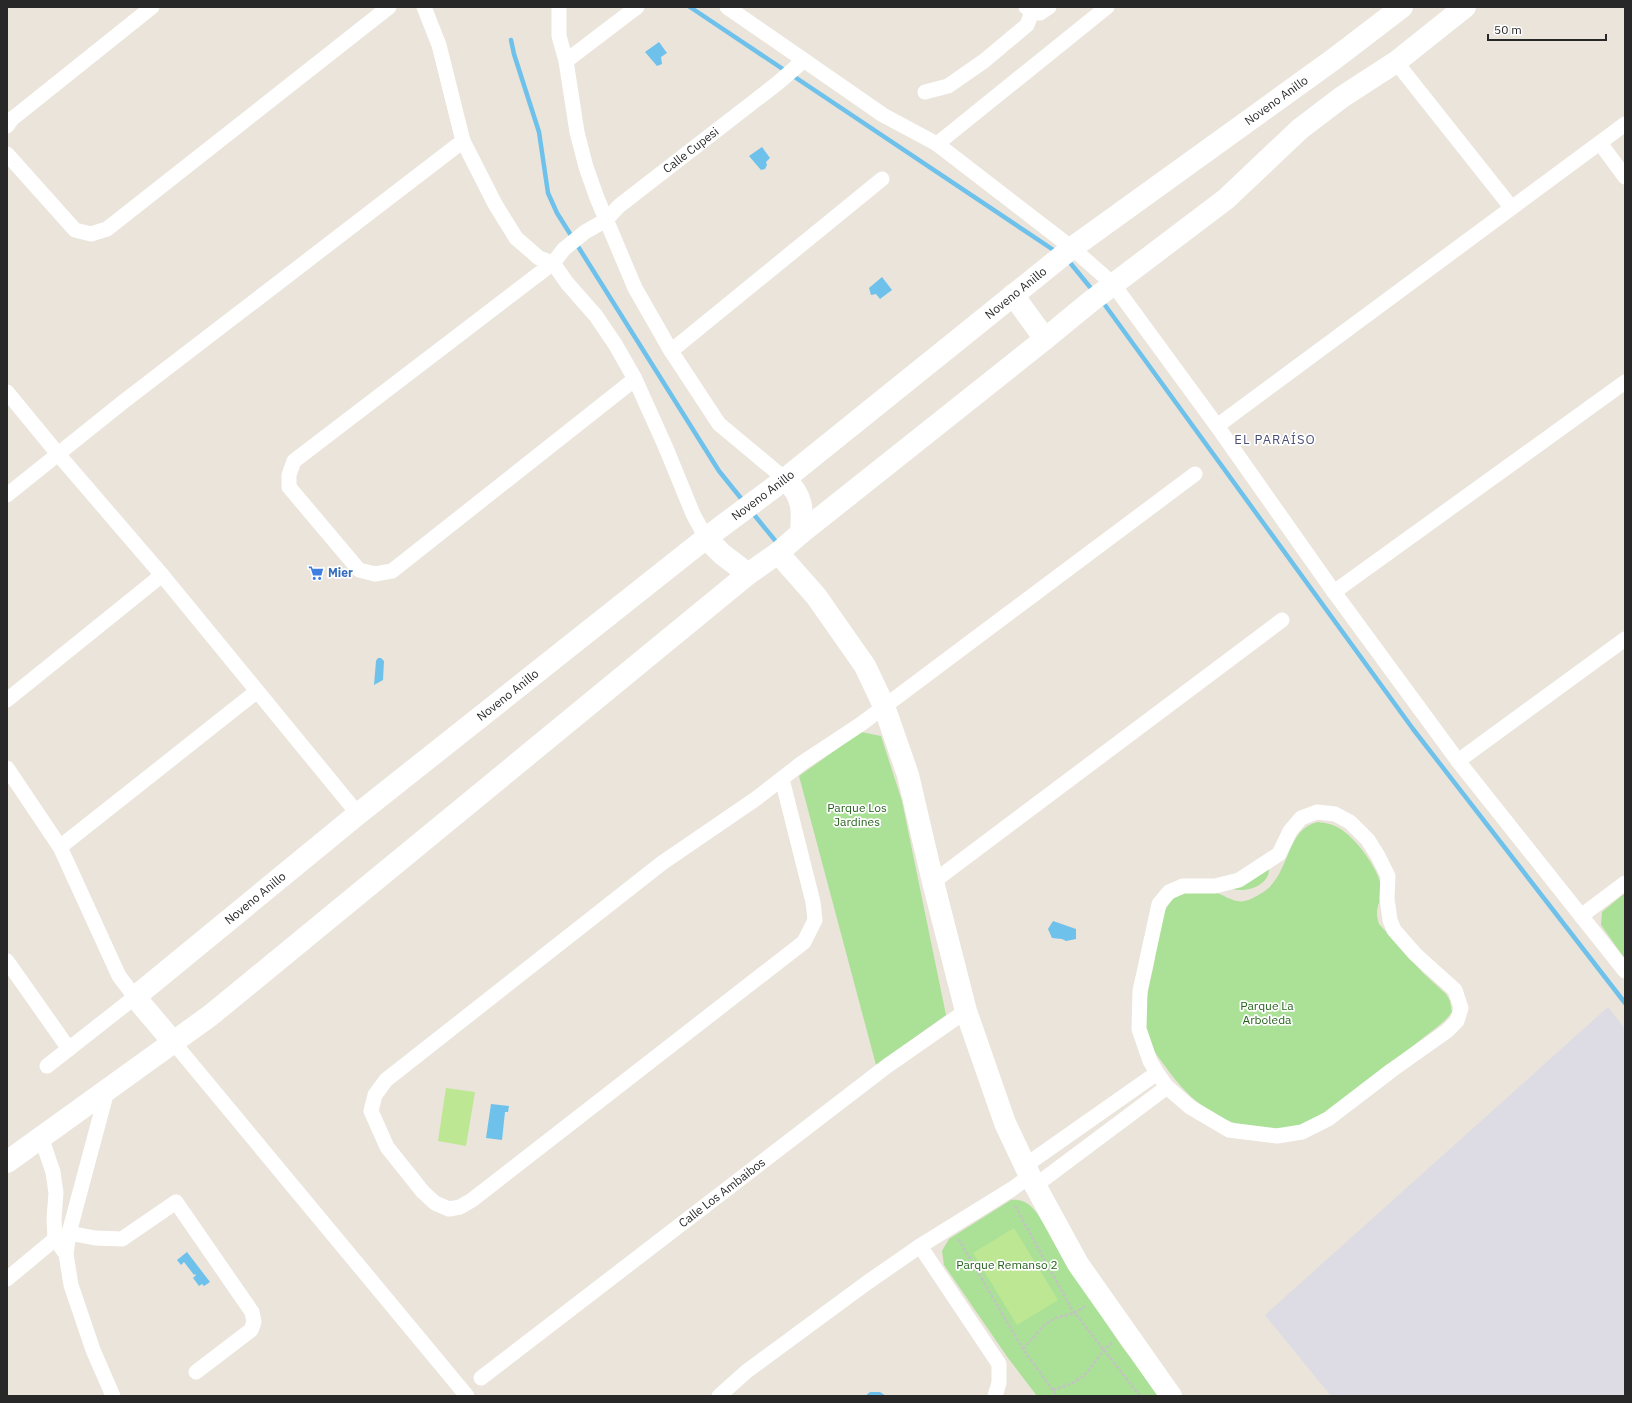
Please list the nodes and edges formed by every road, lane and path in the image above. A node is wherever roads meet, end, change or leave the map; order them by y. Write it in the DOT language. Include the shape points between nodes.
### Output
graph roads {
  1 [pos="152,7"];
  2 [pos="389,7"];
  3 [pos="424,7"];
  4 [pos="559,7"];
  5 [pos="637,7"];
  6 [pos="726,7"];
  7 [pos="1049,7"];
  8 [pos="1107,7"];
  9 [pos="1402,7"];
  10 [pos="1465,7"];
  11 [pos="1029,10"];
  12 [pos="804,60"];
  13 [pos="566,61"];
  14 [pos="1396,62"];
  15 [pos="925,92"];
  16 [pos="1625,124"];
  17 [pos="7,126"];
  18 [pos="463,141"];
  19 [pos="1600,143"];
  20 [pos="937,144"];
  21 [pos="7,154"];
  22 [pos="1625,177"];
  23 [pos="882,178"];
  24 [pos="1511,208"];
  25 [pos="606,220"];
  26 [pos="1064,254"];
  27 [pos="553,263"];
  28 [pos="1102,292"];
  29 [pos="1013,295"];
  30 [pos="1045,339"];
  31 [pos="671,351"];
  32 [pos="635,380"];
  33 [pos="1625,382"];
  34 [pos="7,392"];
  35 [pos="1217,426"];
  36 [pos="58,454"];
  37 [pos="1195,474"];
  38 [pos="785,479"];
  39 [pos="7,495"];
  40 [pos="801,533"];
  41 [pos="706,538"];
  42 [pos="778,553"];
  43 [pos="748,574"];
  44 [pos="162,575"];
  45 [pos="1334,592"];
  46 [pos="1282,620"];
  47 [pos="1625,639"];
  48 [pos="256,692"];
  49 [pos="7,700"];
  50 [pos="884,706"];
  51 [pos="1458,761"];
  52 [pos="7,768"];
  53 [pos="782,779"];
  54 [pos="358,814"];
  55 [pos="60,847"];
  56 [pos="933,882"];
  57 [pos="1625,883"];
  58 [pos="1581,916"];
  59 [pos="7,961"];
  60 [pos="1625,971"];
  61 [pos="135,997"];
  62 [pos="966,1011"];
  63 [pos="174,1043"];
  64 [pos="69,1050"];
  65 [pos="47,1066"];
  66 [pos="1157,1073"];
  67 [pos="1168,1087"];
  68 [pos="107,1091"];
  69 [pos="41,1136"];
  70 [pos="7,1162"];
  71 [pos="1031,1175"];
  72 [pos="1010,1209"];
  73 [pos="69,1233"];
  74 [pos="965,1236"];
  75 [pos="55,1239"];
  76 [pos="920,1246"];
  77 [pos="66,1254"];
  78 [pos="7,1279"];
  79 [pos="1075,1313"];
  80 [pos="1023,1349"];
  81 [pos="1104,1349"];
  82 [pos="196,1372"];
  83 [pos="481,1378"];
  84 [pos="1053,1390"];
  85 [pos="113,1396"];
  86 [pos="467,1396"];
  87 [pos="719,1396"];
  88 [pos="995,1396"];
  89 [pos="1057,1396"];
  90 [pos="1140,1396"];
  91 [pos="1171,1396"];
  1 -- 17 [label="street" via="18,114"];
  2 -- 21 [label="street" via="107,229 91,234 75,230"];
  3 -- 18 [label="street" via="439,46"];
  4 -- 13 [label="street" via="559,36"];
  5 -- 13 [label="street"];
  6 -- 12 [label="street"];
  7 -- 11 [label="street" via="1040,13"];
  8 -- 20 [label="street"];
  9 -- 26 [label="street, Noveno Anillo"];
  10 -- 14 [label="street"];
  11 -- 15 [label="street" via="1027,25 984,61 948,86"];
  12 -- 20 [label="street" via="883,115"];
  12 -- 25 [label="street, Calle Cupesi" via="619,206"];
  13 -- 25 [label="street" via="577,132 586,167"];
  14 -- 24 [label="street"];
  14 -- 28 [label="street" via="1342,97 1300,129 1226,199"];
  16 -- 19 [label="street"];
  18 -- 27 [label="street" via="495,204 516,238 539,258"];
  18 -- 36 [label="street"];
  19 -- 22 [label="street"];
  19 -- 24 [label="street"];
  20 -- 26 [label="street"];
  23 -- 31 [label="street"];
  24 -- 35 [label="street"];
  25 -- 27 [label="street, Calle Cupesi" via="585,232 564,249"];
  25 -- 31 [label="street" via="635,288"];
  26 -- 28 [label="street"];
  26 -- 29 [label="street, Noveno Anillo"];
  27 -- 32 [label="street" via="596,316"];
  27 -- 32 [label="street, Calle Cupesi" via="294,461 289,475 289,487 359,570 375,574 392,570"];
  28 -- 30 [label="street"];
  28 -- 35 [label="street"];
  29 -- 30 [label="street"];
  29 -- 38 [label="street, Noveno Anillo"];
  30 -- 40 [label="street"];
  31 -- 38 [label="street" via="719,424"];
  32 -- 41 [label="street" via="693,514"];
  33 -- 45 [label="street"];
  34 -- 36 [label="street"];
  35 -- 45 [label="street"];
  36 -- 39 [label="street"];
  36 -- 44 [label="street"];
  37 -- 50 [label="street"];
  38 -- 40 [label="street" via="794,488 801,502"];
  38 -- 41 [label="street, Noveno Anillo"];
  40 -- 42 [label="street"];
  41 -- 43 [label="street"];
  41 -- 54 [label="street, Noveno Anillo"];
  42 -- 43 [label="street"];
  42 -- 50 [label="street" via="816,596 865,666"];
  43 -- 63 [label="street"];
  44 -- 48 [label="street"];
  44 -- 49 [label="street"];
  45 -- 51 [label="street"];
  46 -- 56 [label="street"];
  47 -- 51 [label="street"];
  48 -- 54 [label="street"];
  48 -- 55 [label="street"];
  50 -- 53 [label="street"];
  50 -- 56 [label="street" via="908,775"];
  51 -- 58 [label="street"];
  52 -- 55 [label="street"];
  53 -- 53 [label="street" via="662,863 386,1080 375,1095 371,1111 387,1147 435,1203 449,1209 460,1207 472,1200 804,942 815,920 813,902"];
  54 -- 61 [label="street, Noveno Anillo"];
  55 -- 61 [label="street" via="119,976"];
  56 -- 62 [label="street"];
  57 -- 58 [label="street"];
  58 -- 60 [label="street"];
  59 -- 64 [label="street"];
  61 -- 63 [label="street"];
  61 -- 64 [label="street"];
  62 -- 71 [label="street" via="1005,1123"];
  62 -- 83 [label="street, Calle Los Ambaibos" via="887,1066"];
  63 -- 68 [label="street"];
  63 -- 86 [label="street"];
  64 -- 65 [label="street"];
  66 -- 67 [label="street"];
  66 -- 67 [label="street" via="1139,1029 1140,991 1159,904 1168,892 1183,886 1215,886 1239,880 1279,854 1290,831 1301,818 1316,812 1335,814 1350,822 1368,840 1388,876 1387,898 1394,930 1415,954 1455,990 1461,1008 1457,1021 1328,1119 1302,1132 1278,1136 1229,1130 1190,1107"];
  66 -- 71 [label="street"];
  67 -- 71 [label="street"];
  68 -- 69 [label="street"];
  68 -- 73 [label="street"];
  69 -- 70 [label="street"];
  69 -- 75 [label="street" via="53,1172 56,1193"];
  71 -- 76 [label="street"];
  71 -- 91 [label="street" via="1078,1264"];
  72 -- 79 [label="path" via="1016,1205"];
  73 -- 77 [label="street"];
  73 -- 82 [label="street" via="95,1238 122,1239 176,1202 252,1312 254,1322 251,1330"];
  74 -- 80 [label="path" via="959,1240"];
  75 -- 77 [label="street"];
  75 -- 78 [label="street"];
  76 -- 87 [label="street" via="747,1371"];
  76 -- 88 [label="street" via="999,1364 999,1383"];
  77 -- 85 [label="street" via="71,1285 92,1350"];
  79 -- 80 [label="path" via="1058,1317 1045,1324"];
  79 -- 81 [label="path"];
  80 -- 84 [label="path"];
  81 -- 84 [label="path" via="1081,1378"];
  81 -- 90 [label="path"];
  84 -- 89 [label="path"];
}
